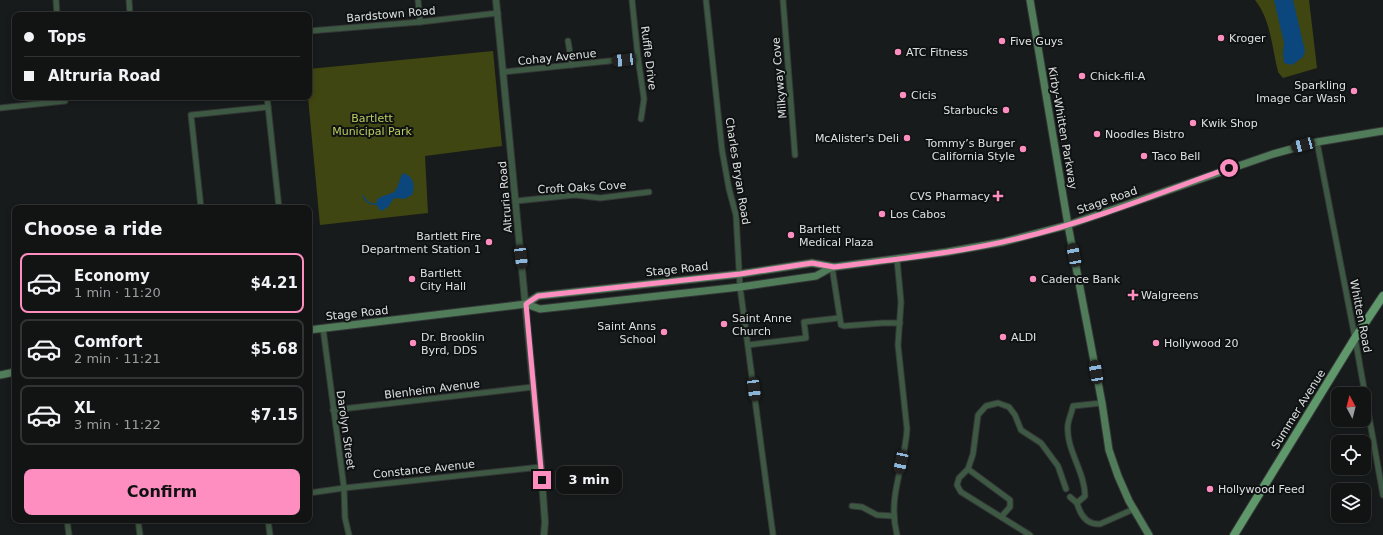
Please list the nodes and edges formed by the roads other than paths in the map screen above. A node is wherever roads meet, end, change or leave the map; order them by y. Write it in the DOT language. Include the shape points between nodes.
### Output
graph roads {
  1 [pos="56,0"];
  2 [pos="129,0"];
  3 [pos="418,0"];
  4 [pos="496,0"];
  5 [pos="632,0"];
  6 [pos="706,0"];
  7 [pos="783,0"];
  8 [pos="1030,0"];
  9 [pos="57,12"];
  10 [pos="130,12"];
  11 [pos="498,14"];
  12 [pos="420,22"];
  13 [pos="312,31"];
  14 [pos="568,41"];
  15 [pos="638,58"];
  16 [pos="572,65"];
  17 [pos="503,72"];
  18 [pos="57,100"];
  19 [pos="267,100"];
  20 [pos="268,107"];
  21 [pos="0,108"];
  22 [pos="641,119"];
  23 [pos="1383,131"];
  24 [pos="1317,142"];
  25 [pos="795,155"];
  26 [pos="649,192"];
  27 [pos="516,201"];
  28 [pos="201,205"];
  29 [pos="279,205"];
  30 [pos="1068,225"];
  31 [pos="897,259"];
  32 [pos="832,267"];
  33 [pos="740,274"];
  34 [pos="637,285"];
  35 [pos="740,287"];
  36 [pos="1383,296"];
  37 [pos="639,298"];
  38 [pos="526,304"];
  39 [pos="840,318"];
  40 [pos="900,323"];
  41 [pos="323,328"];
  42 [pos="312,330"];
  43 [pos="1355,338"];
  44 [pos="748,345"];
  45 [pos="12,373"];
  46 [pos="0,375"];
  47 [pos="533,387"];
  48 [pos="1102,403"];
  49 [pos="333,410"];
  50 [pos="541,467"];
  51 [pos="968,469"];
  52 [pos="344,488"];
  53 [pos="1066,489"];
  54 [pos="312,493"];
  55 [pos="1383,495"];
  56 [pos="1070,497"];
  57 [pos="1077,503"];
  58 [pos="852,506"];
  59 [pos="1134,509"];
  60 [pos="893,516"];
  61 [pos="1002,517"];
  62 [pos="67,523"];
  63 [pos="138,523"];
  64 [pos="268,523"];
  65 [pos="69,535"];
  66 [pos="140,535"];
  67 [pos="270,535"];
  68 [pos="350,535"];
  69 [pos="544,535"];
  70 [pos="773,535"];
  71 [pos="897,535"];
  72 [pos="1030,535"];
  73 [pos="1149,535"];
  74 [pos="1234,535"];
  1 -- 9 [label="street"];
  2 -- 10 [label="street"];
  3 -- 12 [label="street"];
  4 -- 11 [label="street, Altruria Road"];
  5 -- 15 [label="street, Ruffle Drive"];
  6 -- 33 [label="street, Charles Bryan Road" via="722,150 736,214"];
  7 -- 25 [label="street, Milkyway Cove"];
  8 -- 30 [label="main road, Kirby-Whitten Parkway"];
  11 -- 12 [label="street, Bardstown Road"];
  11 -- 17 [label="street, Altruria Road"];
  12 -- 13 [label="street, Bardstown Road"];
  14 -- 16 [label="street"];
  15 -- 16 [label="street, Cohay Avenue"];
  15 -- 22 [label="street, Ruffle Drive" via="644,99"];
  16 -- 17 [label="street, Cohay Avenue"];
  17 -- 27 [label="street, Altruria Road"];
  18 -- 21 [label="street"];
  19 -- 20 [label="street"];
  20 -- 28 [label="street" via="191,115"];
  20 -- 29 [label="street"];
  23 -- 24 [label="main road, Stage Road"];
  24 -- 30 [label="main road, Stage Road" via="1244,163"];
  24 -- 43 [label="street, Whitten Road"];
  26 -- 27 [label="street, Croft Oaks Cove" via="600,198 575,195"];
  27 -- 38 [label="street, Altruria Road"];
  30 -- 31 [label="main road, Stage Road" via="996,244"];
  30 -- 48 [label="main road, Kirby-Whitten Parkway"];
  31 -- 32 [label="main road, Stage Road"];
  31 -- 40 [label="street"];
  32 -- 33 [label="main road, Stage Road" via="812,263"];
  32 -- 35 [label="main road, Stage Road" via="816,276"];
  32 -- 39 [label="street"];
  33 -- 34 [label="main road, Stage Road"];
  33 -- 35 [label="street, Charles Bryan Road"];
  34 -- 37 [label="main road"];
  34 -- 38 [label="main road, Stage Road" via="538,296"];
  35 -- 37 [label="main road, Stage Road"];
  35 -- 44 [label="street, Charles Bryan Road"];
  36 -- 43 [label="main road, Summer Avenue"];
  37 -- 38 [label="main road, Stage Road" via="540,309"];
  38 -- 41 [label="main road, Stage Road"];
  38 -- 47 [label="street, Altruria Road"];
  39 -- 40 [label="street" via="841,325 844,326"];
  39 -- 44 [label="street" via="804,322 806,338"];
  40 -- 60 [label="street" via="899,355 907,429 894,497"];
  41 -- 42 [label="main road, Stage Road"];
  41 -- 49 [label="street, Darolyn Street"];
  43 -- 55 [label="street, Whitten Road"];
  43 -- 74 [label="main road, Summer Avenue"];
  44 -- 70 [label="street, Charles Bryan Road"];
  45 -- 46 [label="main road"];
  47 -- 49 [label="street, Blenheim Avenue"];
  47 -- 50 [label="street, Altruria Road"];
  48 -- 57 [label="street" via="1073,406 1068,424 1070,442 1085,487 1085,496"];
  48 -- 59 [label="main road, Kirby-Whitten Parkway" via="1109,450"];
  49 -- 52 [label="street, Darolyn Street"];
  50 -- 52 [label="street, Constance Avenue"];
  50 -- 69 [label="street, Altruria Road"];
  51 -- 53 [label="street" via="973,454 978,415 986,406 998,403 1009,406 1021,430 1041,443 1058,466"];
  51 -- 61 [label="street" via="1010,500 1010,507"];
  51 -- 61 [label="street" via="959,478 961,492"];
  52 -- 54 [label="street, Constance Avenue"];
  52 -- 68 [label="street, Darolyn Street" via="345,518"];
  56 -- 57 [label="street"];
  57 -- 59 [label="street" via="1080,513 1088,522 1094,524 1100,524"];
  58 -- 60 [label="street" via="862,507 878,515"];
  59 -- 73 [label="main road, Kirby-Whitten Parkway"];
  60 -- 71 [label="street"];
  61 -- 72 [label="street"];
  62 -- 65 [label="street"];
  63 -- 66 [label="street"];
  64 -- 67 [label="street"];
}
